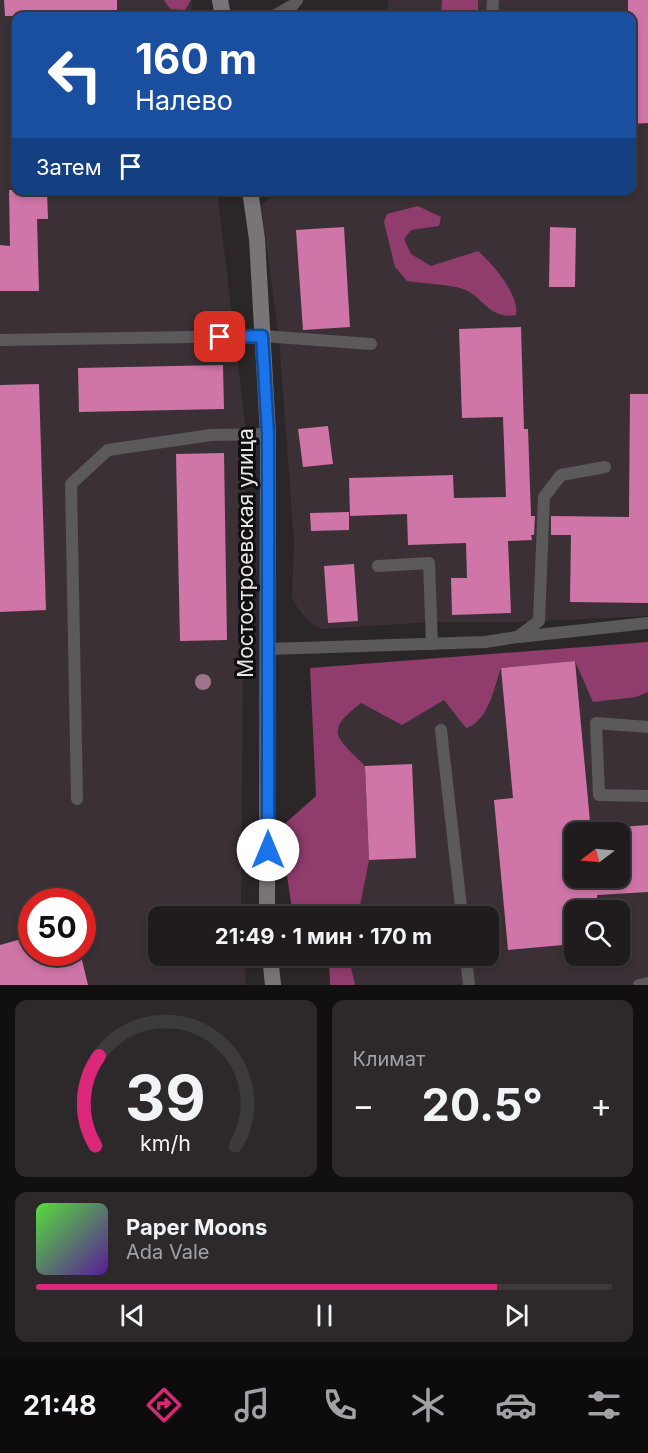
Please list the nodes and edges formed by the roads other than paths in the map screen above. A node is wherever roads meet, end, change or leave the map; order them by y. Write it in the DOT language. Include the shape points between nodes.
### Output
graph roads {
  1 [pos="297,0"];
  2 [pos="280,12"];
  3 [pos="251,195"];
  4 [pos="262,336"];
  5 [pos="0,340"];
  6 [pos="371,344"];
  7 [pos="268,434"];
  8 [pos="605,467"];
  9 [pos="378,566"];
  10 [pos="648,623"];
  11 [pos="518,637"];
  12 [pos="432,644"];
  13 [pos="269,649"];
  14 [pos="648,727"];
  15 [pos="441,730"];
  16 [pos="648,796"];
  17 [pos="77,799"];
  18 [pos="267,906"];
  19 [pos="461,906"];
  20 [pos="271,966"];
  21 [pos="467,966"];
  22 [pos="648,983"];
  23 [pos="273,985"];
  24 [pos="469,985"];
  25 [pos="639,985"];
  1 -- 2 [label="lane"];
  3 -- 4 [label="main road, Мостостроевская улица"];
  4 -- 5 [label="lane"];
  4 -- 6 [label="lane"];
  4 -- 7 [label="main road, Мостостроевская улица"];
  7 -- 13 [label="main road, Мостостроевская улица"];
  7 -- 17 [label="lane" via="211,435 108,450 71,484"];
  8 -- 11 [label="lane" via="561,475 544,497 539,621"];
  9 -- 12 [label="lane" via="429,563"];
  10 -- 11 [label="lane"];
  11 -- 12 [label="lane"];
  12 -- 13 [label="lane"];
  13 -- 18 [label="main road, Мостостроевская улица"];
  14 -- 16 [label="lane" via="596,723 599,795"];
  15 -- 19 [label="lane"];
  20 -- 23 [label="main road"];
  21 -- 24 [label="lane"];
  22 -- 25 [label="lane"];
}
